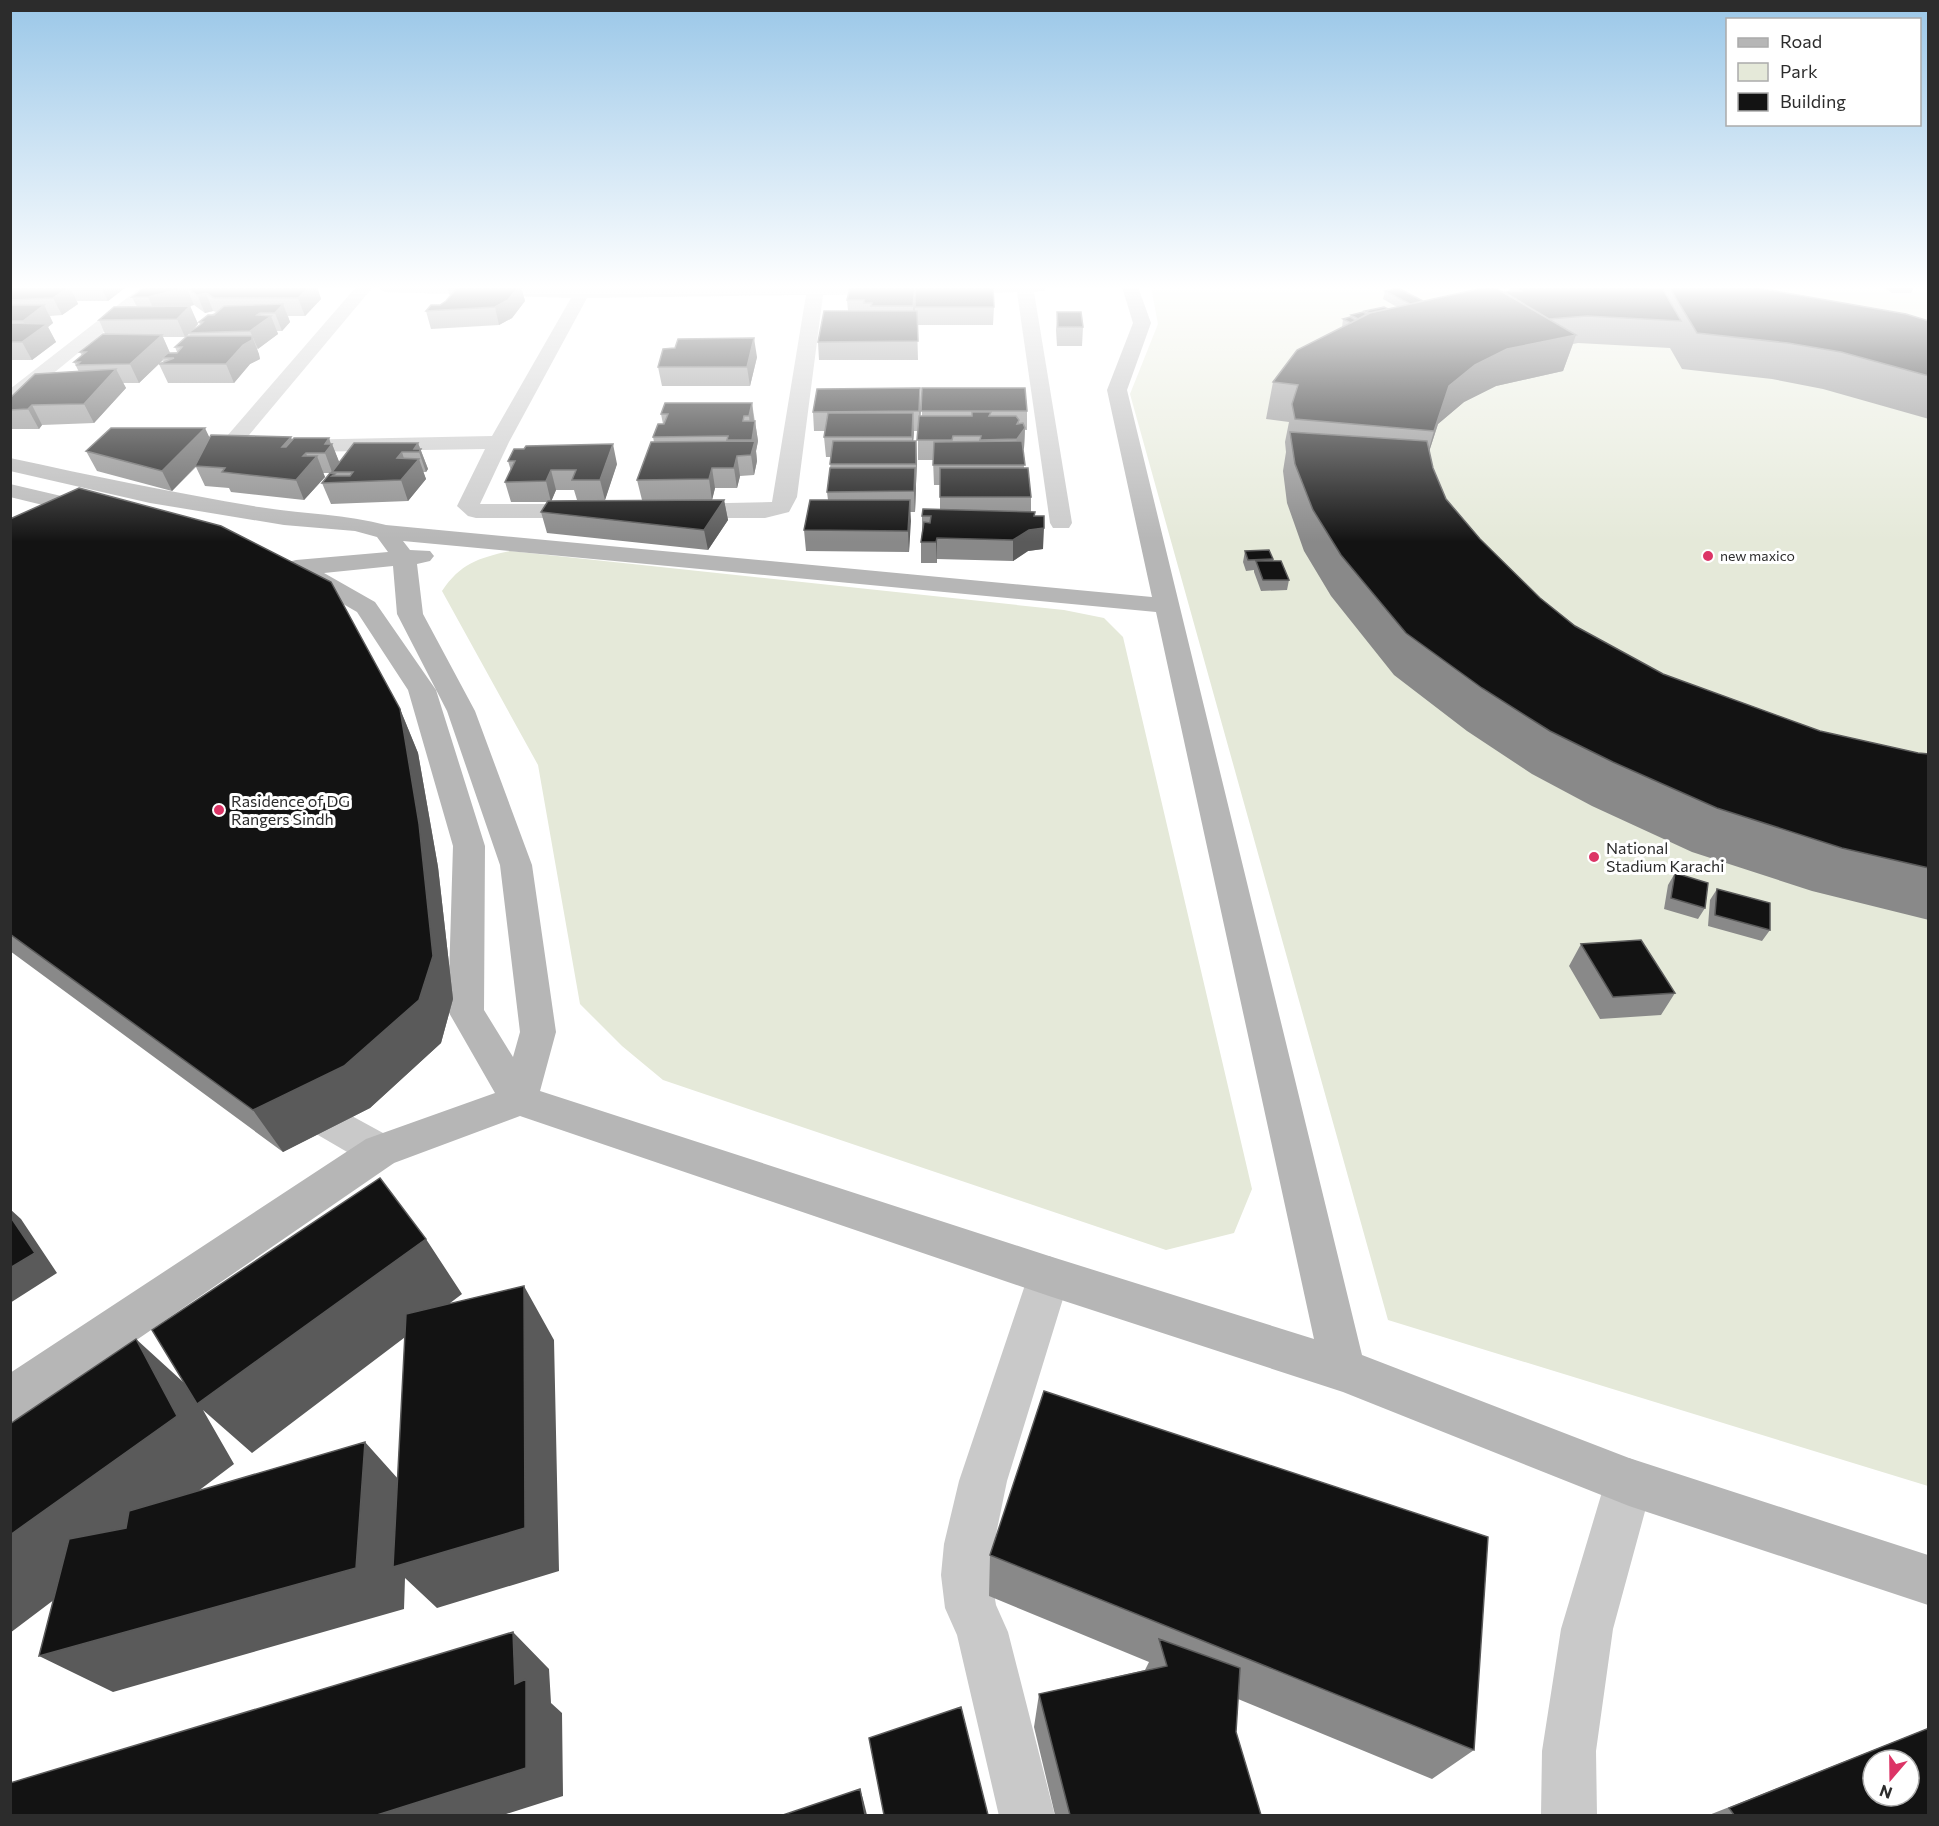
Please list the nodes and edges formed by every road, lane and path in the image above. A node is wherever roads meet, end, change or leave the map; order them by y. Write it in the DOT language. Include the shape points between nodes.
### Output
graph roads {
  1 [pos="44,372"];
  2 [pos="291,372"];
  3 [pos="538,372"];
  4 [pos="804,372"];
  5 [pos="1041,372"];
  6 [pos="1124,372"];
  7 [pos="10,399"];
  8 [pos="499,442"];
  9 [pos="10,464"];
  10 [pos="10,490"];
  11 [pos="603,511"];
  12 [pos="661,511"];
  13 [pos="112,515"];
  14 [pos="329,522"];
  15 [pos="1061,523"];
  16 [pos="386,532"];
  17 [pos="518,544"];
  18 [pos="464,551"];
  19 [pos="404,558"];
  20 [pos="298,568"];
  21 [pos="407,589"];
  22 [pos="1167,606"];
  23 [pos="270,1090"];
  24 [pos="519,1100"];
  25 [pos="380,1151"];
  26 [pos="1049,1276"];
  27 [pos="1343,1370"];
  28 [pos="10,1400"];
  29 [pos="1629,1482"];
  30 [pos="1929,1580"];
  31 [pos="1027,1815"];
  32 [pos="1569,1815"];
  1 -- 7 [label="street"];
  2 -- 8 [label="street" via="231,442 240,447"];
  3 -- 8 [label="street"];
  4 -- 12 [label="street" via="786,497 781,507 765,511"];
  5 -- 15 [label="street"];
  6 -- 22 [label="street" via="1117,390"];
  8 -- 11 [label="street" via="468,506 476,511"];
  9 -- 14 [label="street" via="150,496"];
  10 -- 13 [label="street"];
  14 -- 16 [label="street"];
  14 -- 20 [label="street" via="293,536 281,558"];
  16 -- 17 [label="street"];
  16 -- 19 [label="street"];
  17 -- 18 [label="street"];
  17 -- 22 [label="street"];
  18 -- 19 [label="street"];
  18 -- 21 [label="street"];
  19 -- 20 [label="street"];
  19 -- 21 [label="street"];
  20 -- 24 [label="street" via="366,607 422,690 469,846 466,1011"];
  21 -- 24 [label="street" via="410,614 461,711 516,864 538,1032"];
  22 -- 27 [label="street"];
  23 -- 25 [label="street"];
  24 -- 25 [label="street"];
  24 -- 26 [label="street"];
  25 -- 28 [label="street"];
  26 -- 27 [label="street"];
  26 -- 31 [label="street" via="982,1481 966,1575 971,1608 982,1632"];
  27 -- 29 [label="street"];
  29 -- 30 [label="street"];
  29 -- 32 [label="street" via="1587,1629 1569,1751"];
}
